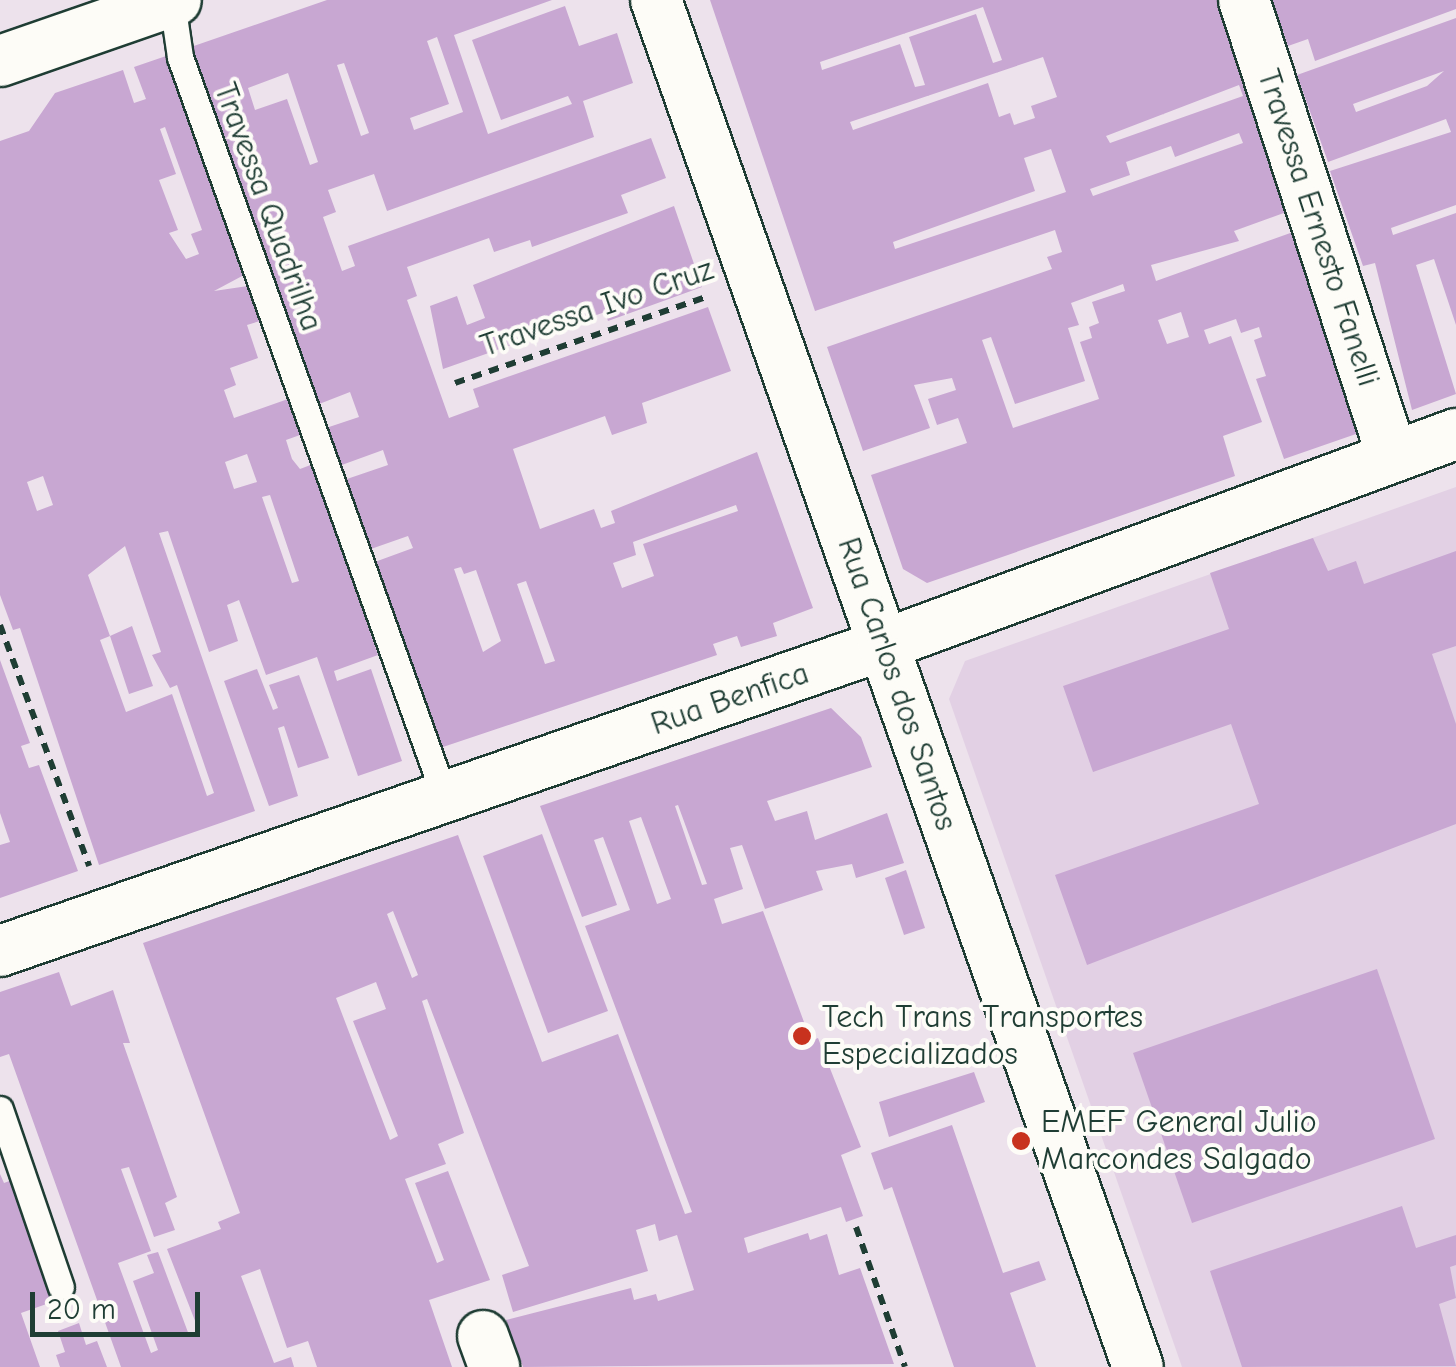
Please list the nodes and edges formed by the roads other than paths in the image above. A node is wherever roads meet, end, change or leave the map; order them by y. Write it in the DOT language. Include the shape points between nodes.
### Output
graph roads {
  1 [pos="656,0"];
  2 [pos="1244,0"];
  3 [pos="174,1"];
  4 [pos="0,61"];
  5 [pos="1456,434"];
  6 [pos="1392,456"];
  7 [pos="883,645"];
  8 [pos="445,798"];
  9 [pos="0,951"];
  10 [pos="0,1109"];
  11 [pos="61,1287"];
  12 [pos="1138,1367"];
  1 -- 7 [label="street, Rua Carlos dos Santos"];
  2 -- 6 [label="street, Travessa Ernesto Fanelli"];
  3 -- 4 [label="street"];
  3 -- 8 [label="lane, Travessa Quadrilha" via="180,57"];
  5 -- 6 [label="street, Rua Benfica"];
  6 -- 7 [label="street, Rua Benfica"];
  7 -- 8 [label="street, Rua Benfica"];
  7 -- 12 [label="street, Rua Carlos dos Santos"];
  8 -- 9 [label="street, Rua Benfica"];
  10 -- 11 [label="lane"];
}
